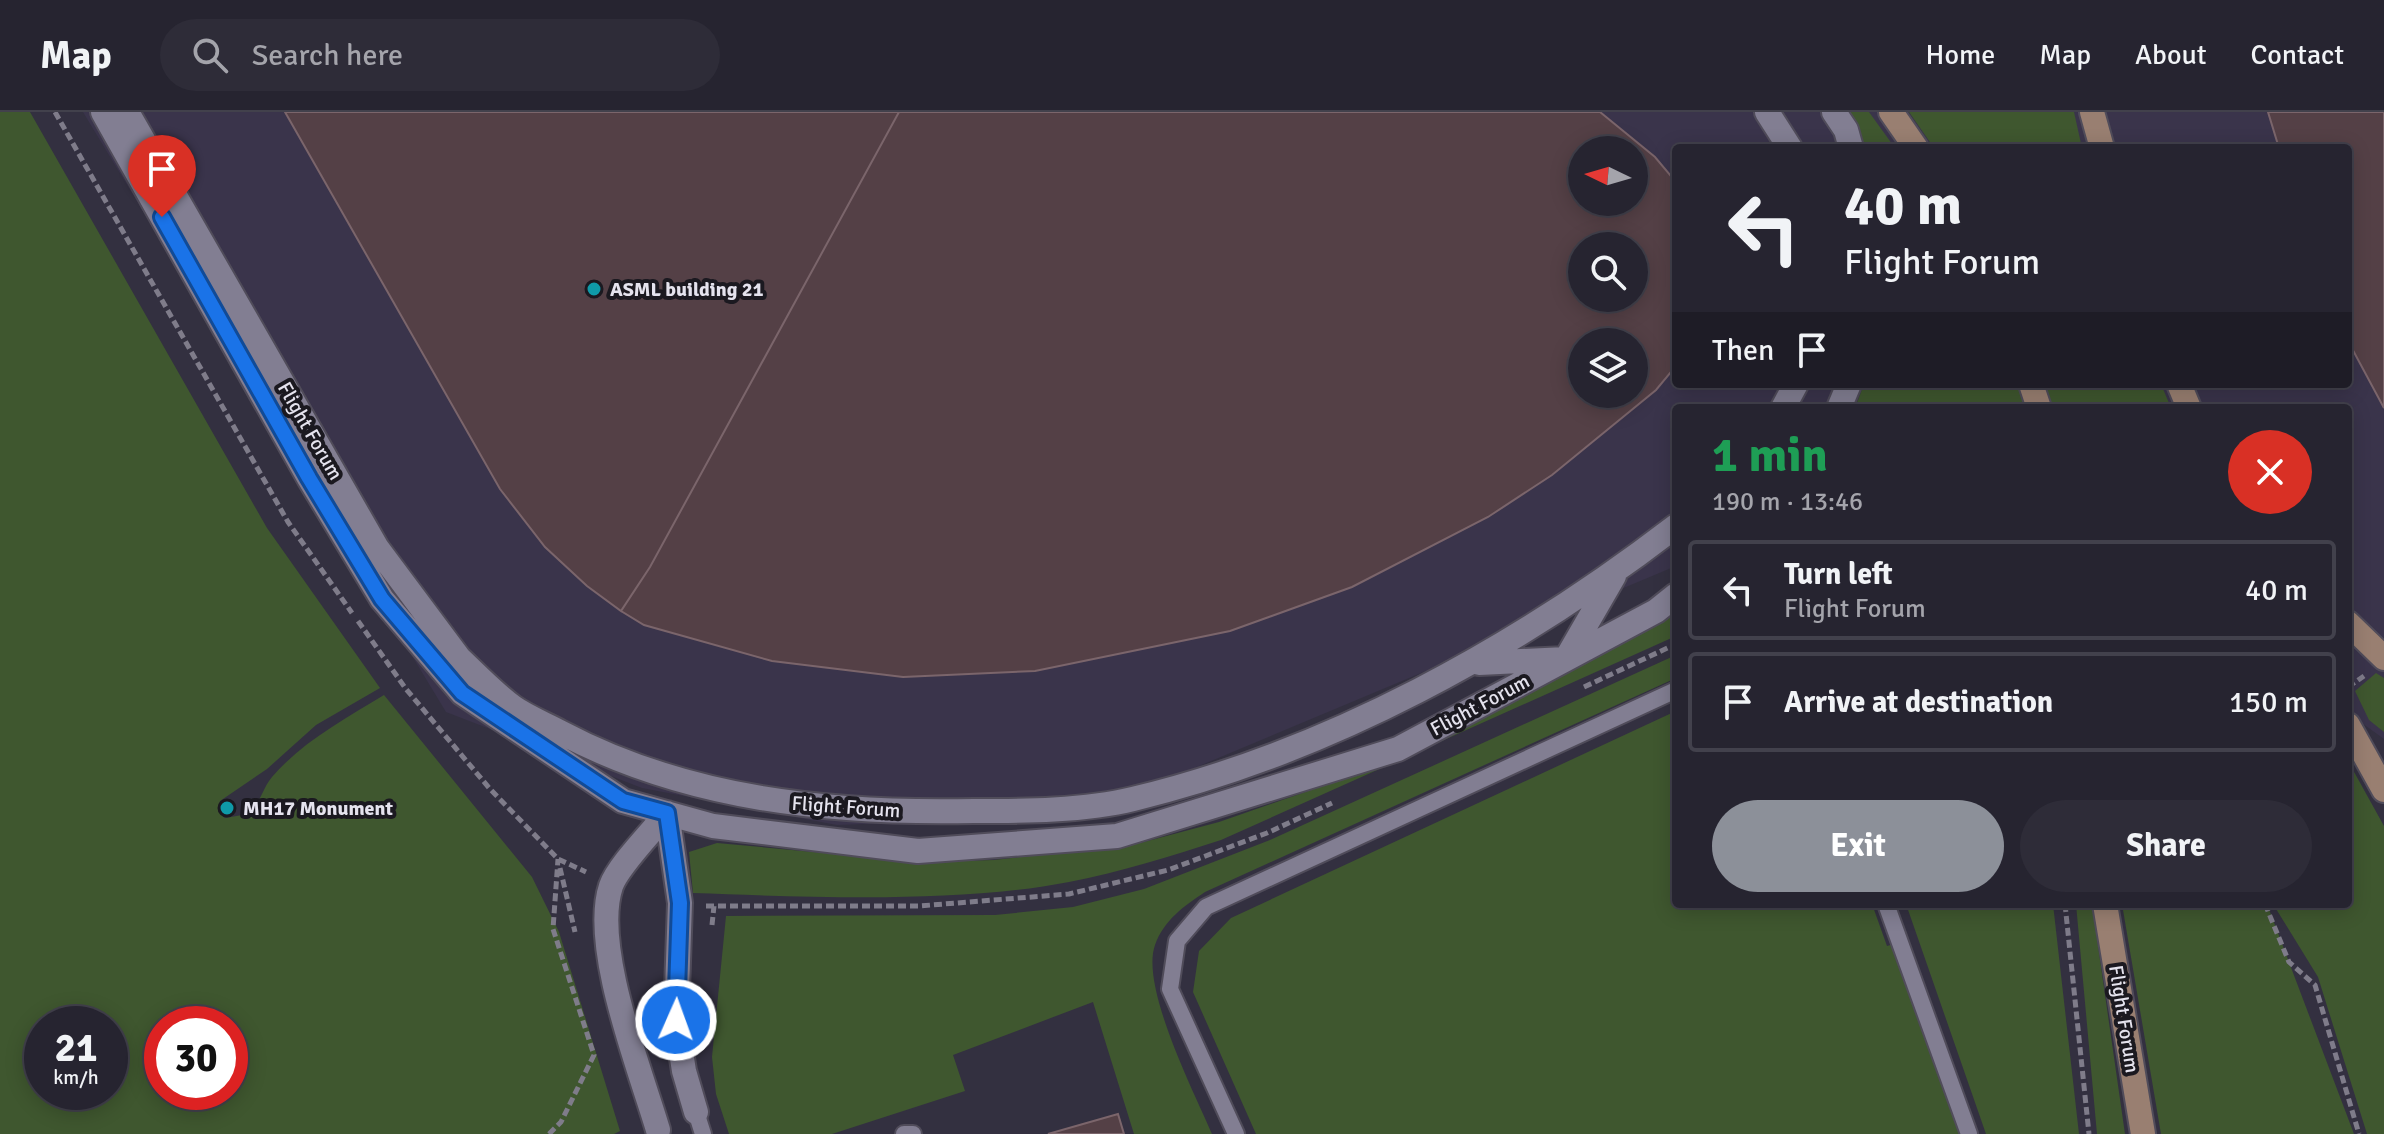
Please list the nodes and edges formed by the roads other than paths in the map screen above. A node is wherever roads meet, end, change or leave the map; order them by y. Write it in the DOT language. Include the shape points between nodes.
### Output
graph roads {
  1 [pos="103,112"];
  2 [pos="127,112"];
  3 [pos="1767,112"];
  4 [pos="1834,112"];
  5 [pos="1891,112"];
  6 [pos="2092,112"];
  7 [pos="1787,144"];
  8 [pos="1850,144"];
  9 [pos="1913,144"];
  10 [pos="2101,144"];
  11 [pos="1672,529"];
  12 [pos="1617,571"];
  13 [pos="1672,598"];
  14 [pos="2352,627"];
  15 [pos="459,658"];
  16 [pos="2384,658"];
  17 [pos="1566,659"];
  18 [pos="1473,663"];
  19 [pos="1672,692"];
  20 [pos="462,693"];
  21 [pos="513,707"];
  22 [pos="2352,732"];
  23 [pos="2384,790"];
  24 [pos="1163,791"];
  25 [pos="1053,807"];
  26 [pos="667,813"];
  27 [pos="1117,836"];
  28 [pos="1887,908"];
  29 [pos="2106,908"];
  30 [pos="700,1123"];
  31 [pos="659,1132"];
  32 [pos="904,1134"];
  33 [pos="913,1134"];
  34 [pos="1236,1134"];
  35 [pos="1969,1134"];
  36 [pos="2143,1134"];
  1 -- 20 [label="street, Flight Forum" via="382,599"];
  2 -- 15 [label="street, Flight Forum" via="377,548"];
  3 -- 7 [label="street"];
  4 -- 8 [label="street"];
  5 -- 9 [label="main road"];
  6 -- 10 [label="main road"];
  11 -- 12 [label="street, Flight Forum"];
  12 -- 17 [label="street, Flight Forum"];
  12 -- 18 [label="street, Flight Forum"];
  13 -- 17 [label="street, Flight Forum"];
  14 -- 16 [label="main road"];
  15 -- 20 [label="street"];
  15 -- 21 [label="street, Flight Forum"];
  17 -- 18 [label="street, Flight Forum"];
  17 -- 27 [label="street, Flight Forum" via="1398,749"];
  18 -- 24 [label="street, Flight Forum" via="1229,772"];
  19 -- 34 [label="lane" via="1206,907 1177,941 1170,989"];
  20 -- 21 [label="street, Flight Forum"];
  20 -- 26 [label="street, Flight Forum" via="623,801"];
  21 -- 25 [label="street, Flight Forum" via="591,748 677,780 777,802 878,813"];
  22 -- 23 [label="main road"];
  24 -- 25 [label="street, Flight Forum" via="1129,800"];
  24 -- 27 [label="street, Flight Forum"];
  25 -- 27 [label="street, Flight Forum"];
  26 -- 27 [label="street, Flight Forum" via="713,826 918,851"];
  26 -- 30 [label="street" via="680,903 676,1020"];
  26 -- 31 [label="street" via="612,884 608,905 616,987"];
  28 -- 35 [label="lane"];
  29 -- 36 [label="main road, Flight Forum"];
  32 -- 33 [label="lane"];
}
